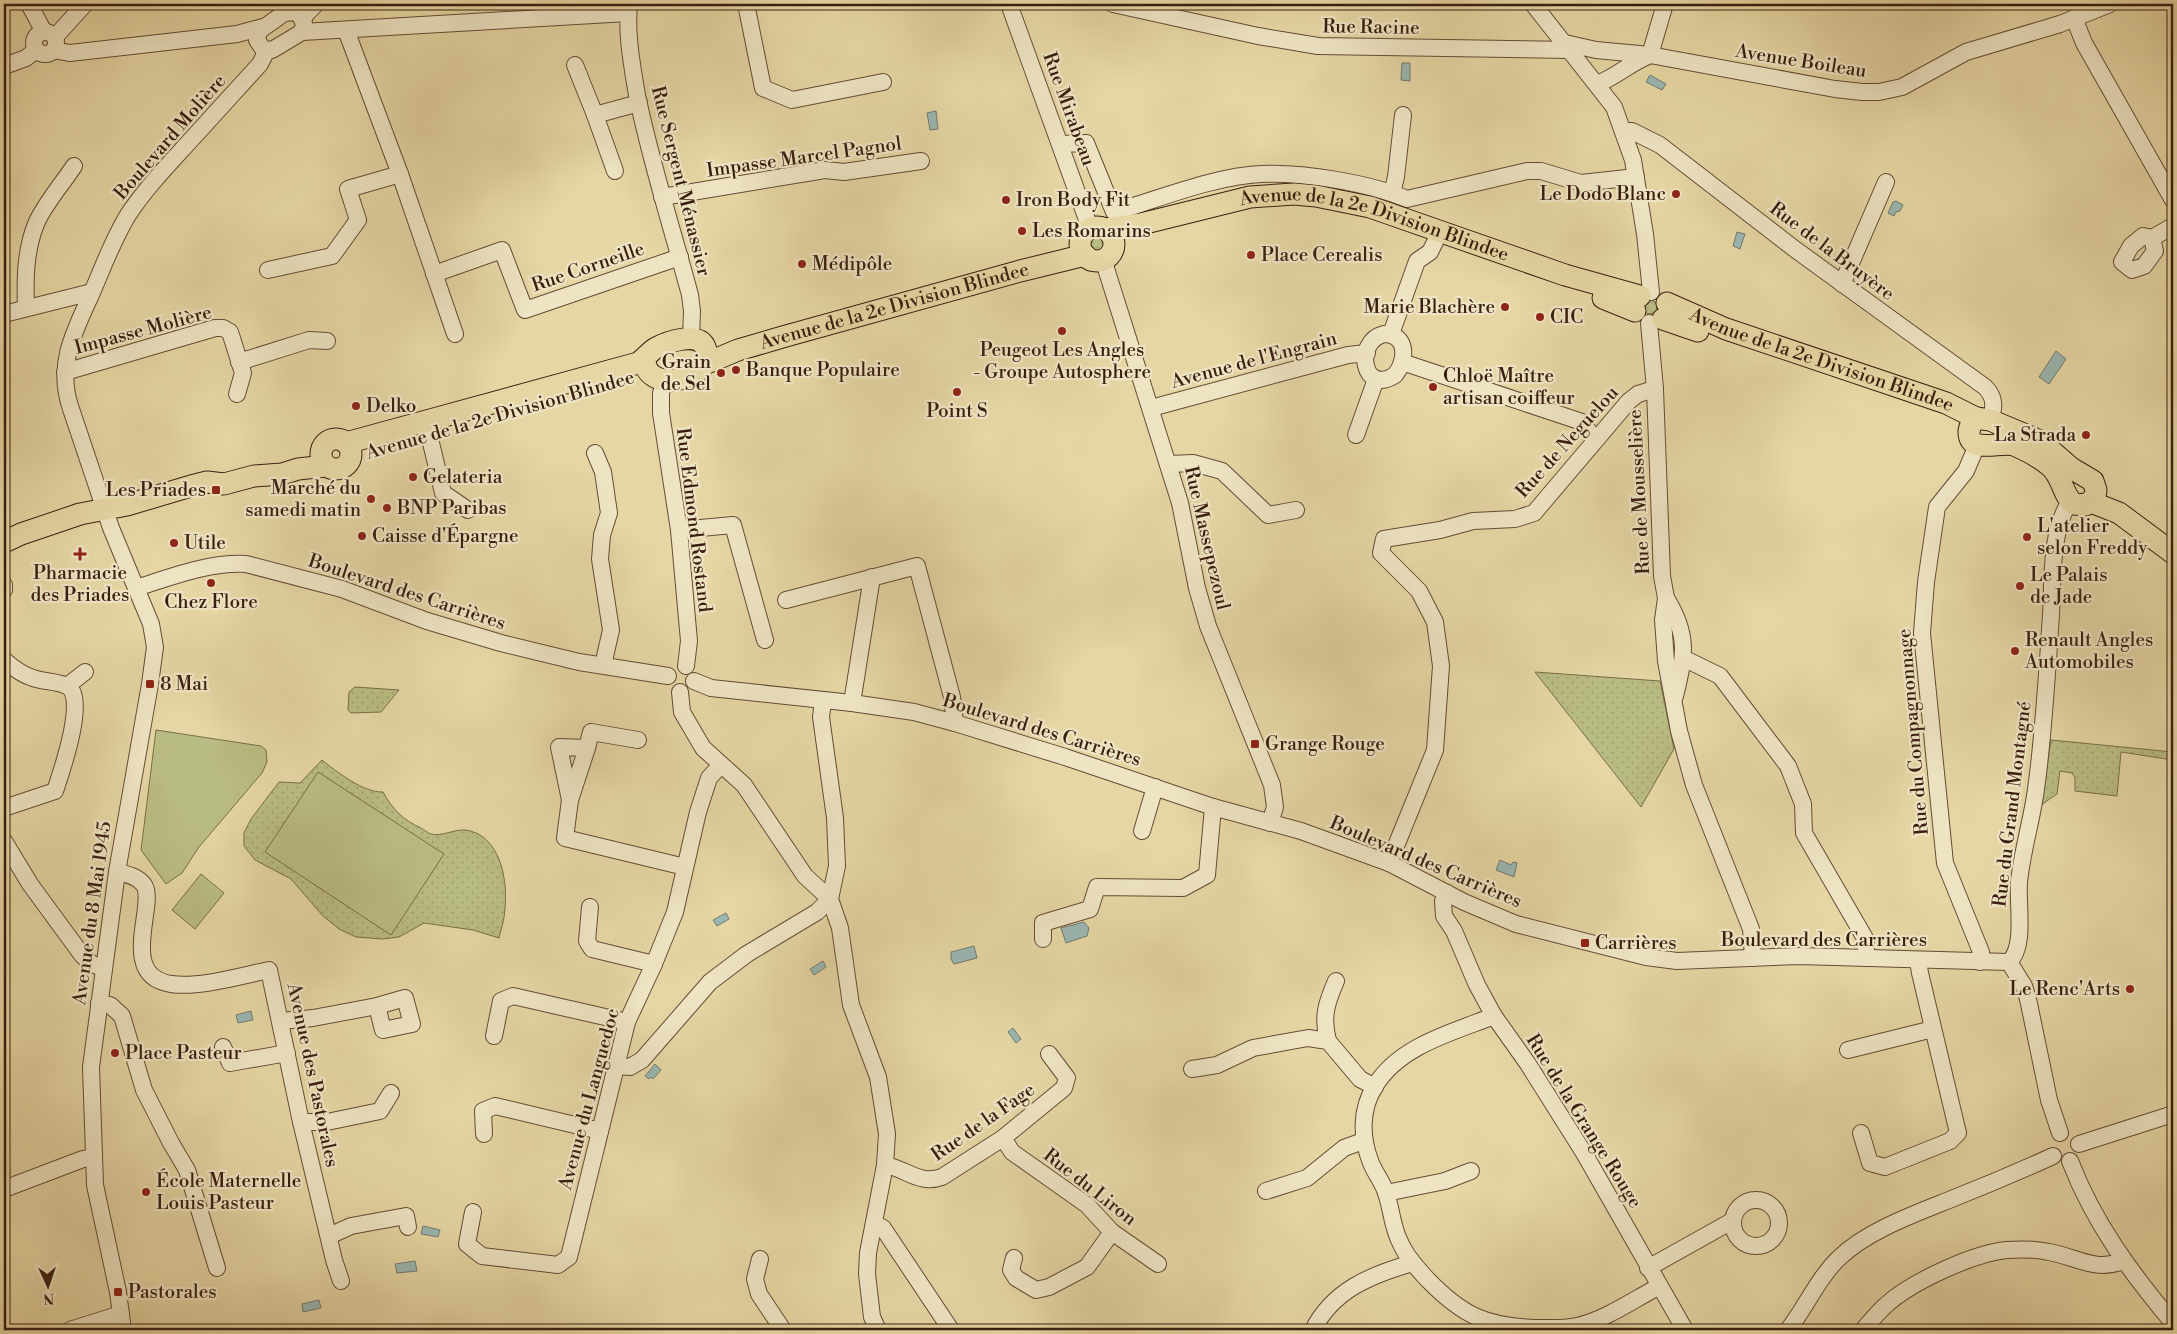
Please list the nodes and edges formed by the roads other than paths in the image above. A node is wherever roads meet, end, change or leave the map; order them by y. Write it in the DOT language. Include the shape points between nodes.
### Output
graph roads {
  1 [pos="30,4"];
  2 [pos="85,4"];
  3 [pos="316,4"];
  4 [pos="746,4"];
  5 [pos="1010,4"];
  6 [pos="1113,4"];
  7 [pos="1533,4"];
  8 [pos="1665,4"];
  9 [pos="2110,4"];
  10 [pos="291,8"];
  11 [pos="628,9"];
  12 [pos="2074,18"];
  13 [pos="303,26"];
  14 [pos="346,30"];
  15 [pos="262,39"];
  16 [pos="51,40"];
  17 [pos="1565,43"];
  18 [pos="1612,52"];
  19 [pos="1650,55"];
  20 [pos="575,64"];
  21 [pos="4,66"];
  22 [pos="1622,72"];
  23 [pos="882,82"];
  24 [pos="1597,84"];
  25 [pos="639,103"];
  26 [pos="1614,107"];
  27 [pos="594,115"];
  28 [pos="1403,115"];
  29 [pos="1624,131"];
  30 [pos="1061,144"];
  31 [pos="921,161"];
  32 [pos="74,166"];
  33 [pos="614,171"];
  34 [pos="400,174"];
  35 [pos="1636,177"];
  36 [pos="1886,182"];
  37 [pos="1392,192"];
  38 [pos="662,197"];
  39 [pos="2173,200"];
  40 [pos="2173,226"];
  41 [pos="2152,238"];
  42 [pos="1435,242"];
  43 [pos="1096,243"];
  44 [pos="680,257"];
  45 [pos="268,270"];
  46 [pos="434,274"];
  47 [pos="1842,284"];
  48 [pos="92,292"];
  49 [pos="1651,307"];
  50 [pos="26,308"];
  51 [pos="4,314"];
  52 [pos="455,334"];
  53 [pos="1391,334"];
  54 [pos="327,341"];
  55 [pos="700,348"];
  56 [pos="1367,353"];
  57 [pos="239,362"];
  58 [pos="1402,362"];
  59 [pos="654,371"];
  60 [pos="64,372"];
  61 [pos="1376,379"];
  62 [pos="1654,389"];
  63 [pos="237,394"];
  64 [pos="1151,408"];
  65 [pos="427,428"];
  66 [pos="1978,429"];
  67 [pos="1356,435"];
  68 [pos="1595,440"];
  69 [pos="594,453"];
  70 [pos="1169,464"];
  71 [pos="2085,498"];
  72 [pos="468,510"];
  73 [pos="1296,510"];
  74 [pos="107,515"];
  75 [pos="679,530"];
  76 [pos="2173,538"];
  77 [pos="5,542"];
  78 [pos="2173,553"];
  79 [pos="872,578"];
  80 [pos="4,585"];
  81 [pos="136,588"];
  82 [pos="4,590"];
  83 [pos="1666,598"];
  84 [pos="786,600"];
  85 [pos="765,640"];
  86 [pos="1684,658"];
  87 [pos="4,660"];
  88 [pos="603,665"];
  89 [pos="686,666"];
  90 [pos="85,672"];
  91 [pos="668,676"];
  92 [pos="694,681"];
  93 [pos="67,686"];
  94 [pos="680,692"];
  95 [pos="1674,698"];
  96 [pos="823,700"];
  97 [pos="852,703"];
  98 [pos="956,723"];
  99 [pos="638,740"];
  100 [pos="587,748"];
  101 [pos="720,766"];
  102 [pos="1155,786"];
  103 [pos="570,800"];
  104 [pos="1213,807"];
  105 [pos="4,808"];
  106 [pos="1270,823"];
  107 [pos="1142,831"];
  108 [pos="4,840"];
  109 [pos="1389,863"];
  110 [pos="685,867"];
  111 [pos="117,872"];
  112 [pos="1447,893"];
  113 [pos="830,899"];
  114 [pos="1464,902"];
  115 [pos="590,907"];
  116 [pos="1454,931"];
  117 [pos="1043,939"];
  118 [pos="1753,958"];
  119 [pos="1866,958"];
  120 [pos="1918,960"];
  121 [pos="1980,962"];
  122 [pos="2009,962"];
  123 [pos="654,964"];
  124 [pos="103,968"];
  125 [pos="1336,981"];
  126 [pos="99,1003"];
  127 [pos="376,1006"];
  128 [pos="1494,1016"];
  129 [pos="281,1021"];
  130 [pos="627,1022"];
  131 [pos="1933,1029"];
  132 [pos="494,1036"];
  133 [pos="1328,1041"];
  134 [pos="224,1047"];
  135 [pos="1848,1050"];
  136 [pos="287,1054"];
  137 [pos="1049,1054"];
  138 [pos="616,1066"];
  139 [pos="1192,1069"];
  140 [pos="1375,1087"];
  141 [pos="391,1093"];
  142 [pos="2173,1114"];
  143 [pos="301,1122"];
  144 [pos="600,1132"];
  145 [pos="1861,1133"];
  146 [pos="2060,1133"];
  147 [pos="484,1134"];
  148 [pos="1002,1138"];
  149 [pos="1363,1141"];
  150 [pos="2079,1144"];
  151 [pos="2053,1156"];
  152 [pos="94,1157"];
  153 [pos="2070,1161"];
  154 [pos="885,1165"];
  155 [pos="1471,1171"];
  156 [pos="4,1189"];
  157 [pos="1266,1191"];
  158 [pos="1386,1193"];
  159 [pos="473,1212"];
  160 [pos="1732,1221"];
  161 [pos="874,1223"];
  162 [pos="408,1227"];
  163 [pos="1112,1232"];
  164 [pos="329,1236"];
  165 [pos="1014,1258"];
  166 [pos="760,1259"];
  167 [pos="2123,1261"];
  168 [pos="1412,1263"];
  169 [pos="1158,1264"];
  170 [pos="217,1268"];
  171 [pos="1648,1268"];
  172 [pos="341,1281"];
  173 [pos="1658,1287"];
  174 [pos="122,1322"];
  175 [pos="2173,1323"];
  176 [pos="70,1330"];
  177 [pos="783,1330"];
  178 [pos="878,1330"];
  179 [pos="951,1330"];
  180 [pos="1312,1330"];
  181 [pos="1685,1330"];
  182 [pos="1788,1330"];
  183 [pos="1863,1330"];
  1 -- 16 [label="street"];
  2 -- 16 [label="street"];
  3 -- 13 [label="street" via="306,14"];
  4 -- 23 [label="street" via="763,88 792,100"];
  5 -- 30 [label="street, Rue Mirabeau"];
  6 -- 17 [label="street, Rue Racine" via="1318,46 1542,49 1557,52"];
  7 -- 17 [label="street, Rue de Mousselière"];
  8 -- 19 [label="street"];
  9 -- 12 [label="street, Avenue Boileau"];
  10 -- 13 [label="street"];
  10 -- 15 [label="street"];
  11 -- 14 [label="street"];
  11 -- 25 [label="street, Rue Sergent Ménassier" via="628,37"];
  12 -- 19 [label="street, Avenue Boileau" via="1966,52 1902,86 1879,92 1835,89"];
  12 -- 39 [label="street" via="2084,43"];
  13 -- 14 [label="street"];
  13 -- 15 [label="street" via="276,48"];
  14 -- 34 [label="street"];
  15 -- 16 [label="street" via="237,34 69,53"];
  15 -- 48 [label="street, Boulevard Molière" via="266,56 139,200 117,235"];
  16 -- 21 [label="street" via="45,54 36,50 26,58"];
  17 -- 18 [label="street, Rue Racine"];
  17 -- 24 [label="street, Rue de Mousselière"];
  18 -- 19 [label="street, Avenue Boileau"];
  18 -- 24 [label="street" via="1597,69"];
  19 -- 22 [label="street"];
  20 -- 27 [label="street"];
  22 -- 24 [label="street"];
  22 -- 26 [label="street"];
  24 -- 26 [label="street, Rue de Mousselière"];
  25 -- 27 [label="street"];
  25 -- 38 [label="street, Rue Sergent Ménassier"];
  26 -- 29 [label="street, Rue de Mousselière"];
  27 -- 33 [label="street"];
  28 -- 37 [label="street"];
  29 -- 35 [label="street, Rue de Mousselière"];
  29 -- 47 [label="street, Rue de la Bruyère" via="1632,131 1660,145"];
  30 -- 37 [label="street" via="1086,143 1114,212 1222,180 1261,174 1324,178"];
  30 -- 43 [label="street, Rue Mirabeau"];
  31 -- 38 [label="street, Impasse Marcel Pagnol" via="844,172 825,170"];
  32 -- 50 [label="street" via="36,223 25,276"];
  34 -- 45 [label="street" via="348,189 358,220 332,256"];
  34 -- 46 [label="street"];
  35 -- 37 [label="street" via="1581,183 1541,171 1527,171 1407,199"];
  35 -- 49 [label="street, Rue de Mousselière"];
  36 -- 47 [label="street"];
  38 -- 44 [label="street, Rue Sergent Ménassier"];
  40 -- 41 [label="street"];
  42 -- 43 [label="main road, Avenue de la 2e Division Blindee" via="1352,213 1312,204 1272,204 1234,210 1125,240"];
  42 -- 49 [label="main road, Avenue de la 2e Division Blindee" via="1596,296"];
  42 -- 53 [label="street" via="1430,252 1417,261"];
  43 -- 49 [label="main road, Avenue de la 2e Division Blindee" via="1133,226 1250,197 1316,196 1370,207"];
  43 -- 55 [label="main road, Avenue de la 2e Division Blindee" via="1020,270 738,350"];
  43 -- 64 [label="street, Rue Massepezoul"];
  44 -- 46 [label="street, Rue Corneille" via="525,310 502,250"];
  44 -- 55 [label="street, Rue Sergent Ménassier"];
  46 -- 52 [label="street"];
  47 -- 66 [label="street, Rue de la Bruyère" via="1991,393 1994,410"];
  48 -- 50 [label="street"];
  48 -- 60 [label="street, Boulevard Molière" via="74,332"];
  49 -- 62 [label="street, Rue de Mousselière"];
  49 -- 66 [label="main road, Avenue de la 2e Division Blindee" via="1938,411"];
  50 -- 51 [label="street"];
  53 -- 56 [label="street" via="1374,338"];
  53 -- 58 [label="street" via="1403,344"];
  54 -- 57 [label="street" via="308,340"];
  55 -- 59 [label="main road" via="700,371 694,374"];
  55 -- 59 [label="main road" via="660,346 649,353"];
  56 -- 61 [label="street" via="1366,370"];
  56 -- 64 [label="street, Avenue de l'Engrain" via="1348,355"];
  57 -- 60 [label="street, Impasse Molière" via="230,332 215,328"];
  57 -- 63 [label="street, Impasse Molière" via="243,373"];
  58 -- 61 [label="street" via="1390,378"];
  58 -- 68 [label="street" via="1582,422"];
  59 -- 65 [label="main road, Avenue de la 2e Division Blindee" via="638,363"];
  59 -- 75 [label="street, Rue Edmond Rostand" via="661,393 661,413"];
  60 -- 74 [label="street, Boulevard Molière" via="65,390"];
  61 -- 67 [label="street"];
  62 -- 68 [label="street, Rue de Neguelou" via="1629,401"];
  62 -- 83 [label="street, Rue de Mousselière" via="1662,576"];
  64 -- 70 [label="street, Rue Massepezoul"];
  65 -- 72 [label="street" via="443,493"];
  65 -- 74 [label="main road, Avenue de la 2e Division Blindee" via="373,449 348,451 341,440 331,440 324,458 278,464 254,476 224,484 207,482 191,486 127,505"];
  66 -- 71 [label="main road" via="1984,446 2007,444 2032,454"];
  66 -- 71 [label="main road, Avenue de la 2e Division Blindee" via="2040,441 2092,481"];
  66 -- 121 [label="street, Rue du Compagnonnage" via="1966,471 1937,507 1922,633 1945,863 1981,952"];
  68 -- 109 [label="street, Rue de Neguelou" via="1534,513 1384,539 1381,553 1419,591 1435,622 1441,666 1435,750"];
  69 -- 88 [label="street" via="603,472 609,513 602,535 600,559 611,630"];
  70 -- 73 [label="street" via="1193,463 1222,471 1268,515"];
  70 -- 106 [label="street, Rue Massepezoul" via="1208,626 1272,785 1275,807"];
  71 -- 76 [label="main road" via="2126,503"];
  71 -- 78 [label="main road" via="2119,514"];
  71 -- 122 [label="street, Rue du Grand Montagné" via="2061,517 2055,552 2036,790 2021,860 2019,945 2016,956"];
  74 -- 77 [label="main road" via="45,538"];
  74 -- 81 [label="street, Avenue du 8 Mai 1945"];
  75 -- 85 [label="street" via="734,525"];
  75 -- 89 [label="street, Rue Edmond Rostand" via="689,641"];
  79 -- 84 [label="street"];
  79 -- 97 [label="street"];
  79 -- 98 [label="street" via="917,566"];
  80 -- 82 [label="street"];
  81 -- 88 [label="street, Boulevard des Carrières" via="220,565 246,564 342,590 427,621 501,643"];
  81 -- 111 [label="street, Avenue du 8 Mai 1945" via="152,624 154,660"];
  83 -- 86 [label="street, Rue de Mousselière" via="1677,616"];
  83 -- 95 [label="street, Rue de Mousselière" via="1663,620 1666,661"];
  86 -- 95 [label="street, Rue de Mousselière"];
  86 -- 119 [label="street" via="1720,676 1788,766 1803,804 1804,833 1866,940"];
  87 -- 93 [label="street" via="33,678"];
  88 -- 91 [label="street, Boulevard des Carrières"];
  89 -- 91 [label="street" via="676,666"];
  89 -- 92 [label="street" via="693,672"];
  90 -- 93 [label="street"];
  91 -- 94 [label="street" via="670,687"];
  92 -- 94 [label="street" via="691,687"];
  92 -- 96 [label="street, Boulevard des Carrières" via="711,688"];
  93 -- 105 [label="street" via="74,692 75,701 69,750 55,791"];
  94 -- 101 [label="street" via="685,718 703,748"];
  95 -- 118 [label="street, Rue de Mousselière" via="1679,731 1694,785 1751,929"];
  96 -- 97 [label="street, Boulevard des Carrières"];
  96 -- 113 [label="street" via="821,717 835,818 837,866"];
  97 -- 98 [label="street, Boulevard des Carrières" via="914,712"];
  98 -- 102 [label="street, Boulevard des Carrières"];
  99 -- 100 [label="street" via="591,732"];
  100 -- 103 [label="street"];
  100 -- 103 [label="street" via="559,747"];
  101 -- 110 [label="street, Avenue du Languedoc" via="709,778"];
  101 -- 113 [label="street" via="744,786 805,876"];
  102 -- 104 [label="street, Boulevard des Carrières"];
  102 -- 107 [label="street"];
  103 -- 110 [label="street" via="565,838"];
  104 -- 106 [label="street, Boulevard des Carrières"];
  104 -- 117 [label="street" via="1207,875 1183,888 1096,887 1090,909 1044,923"];
  106 -- 109 [label="street, Boulevard des Carrières"];
  108 -- 124 [label="street" via="30,884 82,955"];
  109 -- 112 [label="street, Boulevard des Carrières"];
  110 -- 123 [label="street, Avenue du Languedoc" via="675,912"];
  111 -- 124 [label="street, Avenue du 8 Mai 1945"];
  111 -- 129 [label="street, Avenue des Pastorales" via="139,879 145,886 142,947 143,957 152,974 168,984 181,985 270,970"];
  112 -- 114 [label="street, Boulevard des Carrières"];
  112 -- 116 [label="street, Rue de la Grange Rouge" via="1443,901 1444,916"];
  113 -- 138 [label="street" via="817,912 747,954 710,982 642,1060 630,1067"];
  113 -- 154 [label="street" via="840,928 851,1005 878,1077 887,1134"];
  114 -- 116 [label="street" via="1455,916"];
  114 -- 118 [label="street, Boulevard des Carrières" via="1516,924 1646,958 1677,961"];
  115 -- 123 [label="street" via="587,941 592,949"];
  116 -- 128 [label="street, Rue de la Grange Rouge"];
  118 -- 119 [label="street, Boulevard des Carrières"];
  119 -- 120 [label="street, Boulevard des Carrières"];
  120 -- 121 [label="street, Boulevard des Carrières"];
  120 -- 131 [label="street"];
  121 -- 122 [label="street, Boulevard des Carrières"];
  122 -- 146 [label="street" via="2028,999 2049,1100"];
  123 -- 130 [label="street, Avenue du Languedoc"];
  124 -- 126 [label="street, Avenue du 8 Mai 1945"];
  125 -- 133 [label="street" via="1323,1023"];
  126 -- 152 [label="street, Avenue du 8 Mai 1945" via="92,1066"];
  126 -- 170 [label="street" via="110,1005 122,1016 144,1090 187,1170"];
  127 -- 129 [label="street"];
  128 -- 140 [label="street" via="1421,1046 1396,1062"];
  128 -- 171 [label="street, Rue de la Grange Rouge" via="1584,1152"];
  129 -- 136 [label="street, Avenue des Pastorales"];
  130 -- 132 [label="street" via="512,996 501,1001"];
  130 -- 138 [label="street, Avenue du Languedoc"];
  131 -- 135 [label="street"];
  131 -- 145 [label="street" via="1958,1133 1950,1141 1885,1167 1870,1163"];
  133 -- 139 [label="street" via="1308,1038 1284,1041 1253,1048 1217,1066"];
  133 -- 140 [label="street" via="1360,1078"];
  134 -- 136 [label="street" via="230,1063"];
  136 -- 143 [label="street, Avenue des Pastorales"];
  137 -- 148 [label="street, Rue de la Fage" via="1067,1078 1064,1088"];
  138 -- 144 [label="street, Avenue du Languedoc"];
  140 -- 149 [label="street" via="1364,1120"];
  141 -- 143 [label="street" via="380,1111 327,1122"];
  142 -- 150 [label="street"];
  143 -- 164 [label="street, Avenue des Pastorales"];
  144 -- 147 [label="street" via="495,1106 483,1111"];
  144 -- 159 [label="street, Avenue du Languedoc" via="569,1257 558,1265 482,1256 467,1244"];
  146 -- 150 [label="street" via="2070,1133"];
  146 -- 151 [label="street" via="2051,1143"];
  148 -- 154 [label="street, Rue de la Fage" via="932,1181"];
  148 -- 163 [label="street, Rue du Liron" via="1012,1152 1087,1205"];
  149 -- 157 [label="street" via="1344,1148 1306,1178"];
  149 -- 158 [label="street"];
  150 -- 153 [label="street" via="2079,1152"];
  151 -- 153 [label="street" via="2061,1161"];
  151 -- 182 [label="street" via="1918,1213 1858,1243 1828,1271"];
  152 -- 156 [label="street"];
  152 -- 174 [label="street, Avenue du 8 Mai 1945" via="98,1205 112,1259"];
  153 -- 167 [label="street"];
  154 -- 161 [label="street"];
  155 -- 158 [label="street" via="1445,1181"];
  158 -- 168 [label="street" via="1400,1244"];
  160 -- 171 [label="street"];
  161 -- 178 [label="street" via="868,1274 872,1317"];
  161 -- 179 [label="street" via="883,1228"];
  162 -- 164 [label="street" via="406,1216 352,1226"];
  163 -- 165 [label="street" via="1087,1267 1048,1287 1036,1290 1016,1278 1011,1270"];
  163 -- 169 [label="street, Rue du Liron"];
  164 -- 172 [label="street, Avenue des Pastorales"];
  166 -- 177 [label="street" via="755,1278 759,1294"];
  167 -- 175 [label="street"];
  167 -- 183 [label="street" via="2095,1266 2049,1252 2007,1250 1988,1254 1909,1288 1886,1305"];
  168 -- 173 [label="street" via="1443,1295 1468,1314 1488,1323 1517,1327 1577,1326"];
  168 -- 180 [label="street" via="1356,1285 1334,1300"];
  171 -- 173 [label="street, Rue de la Grange Rouge"];
  173 -- 181 [label="street, Rue de la Grange Rouge"];
  174 -- 176 [label="street"];
}
